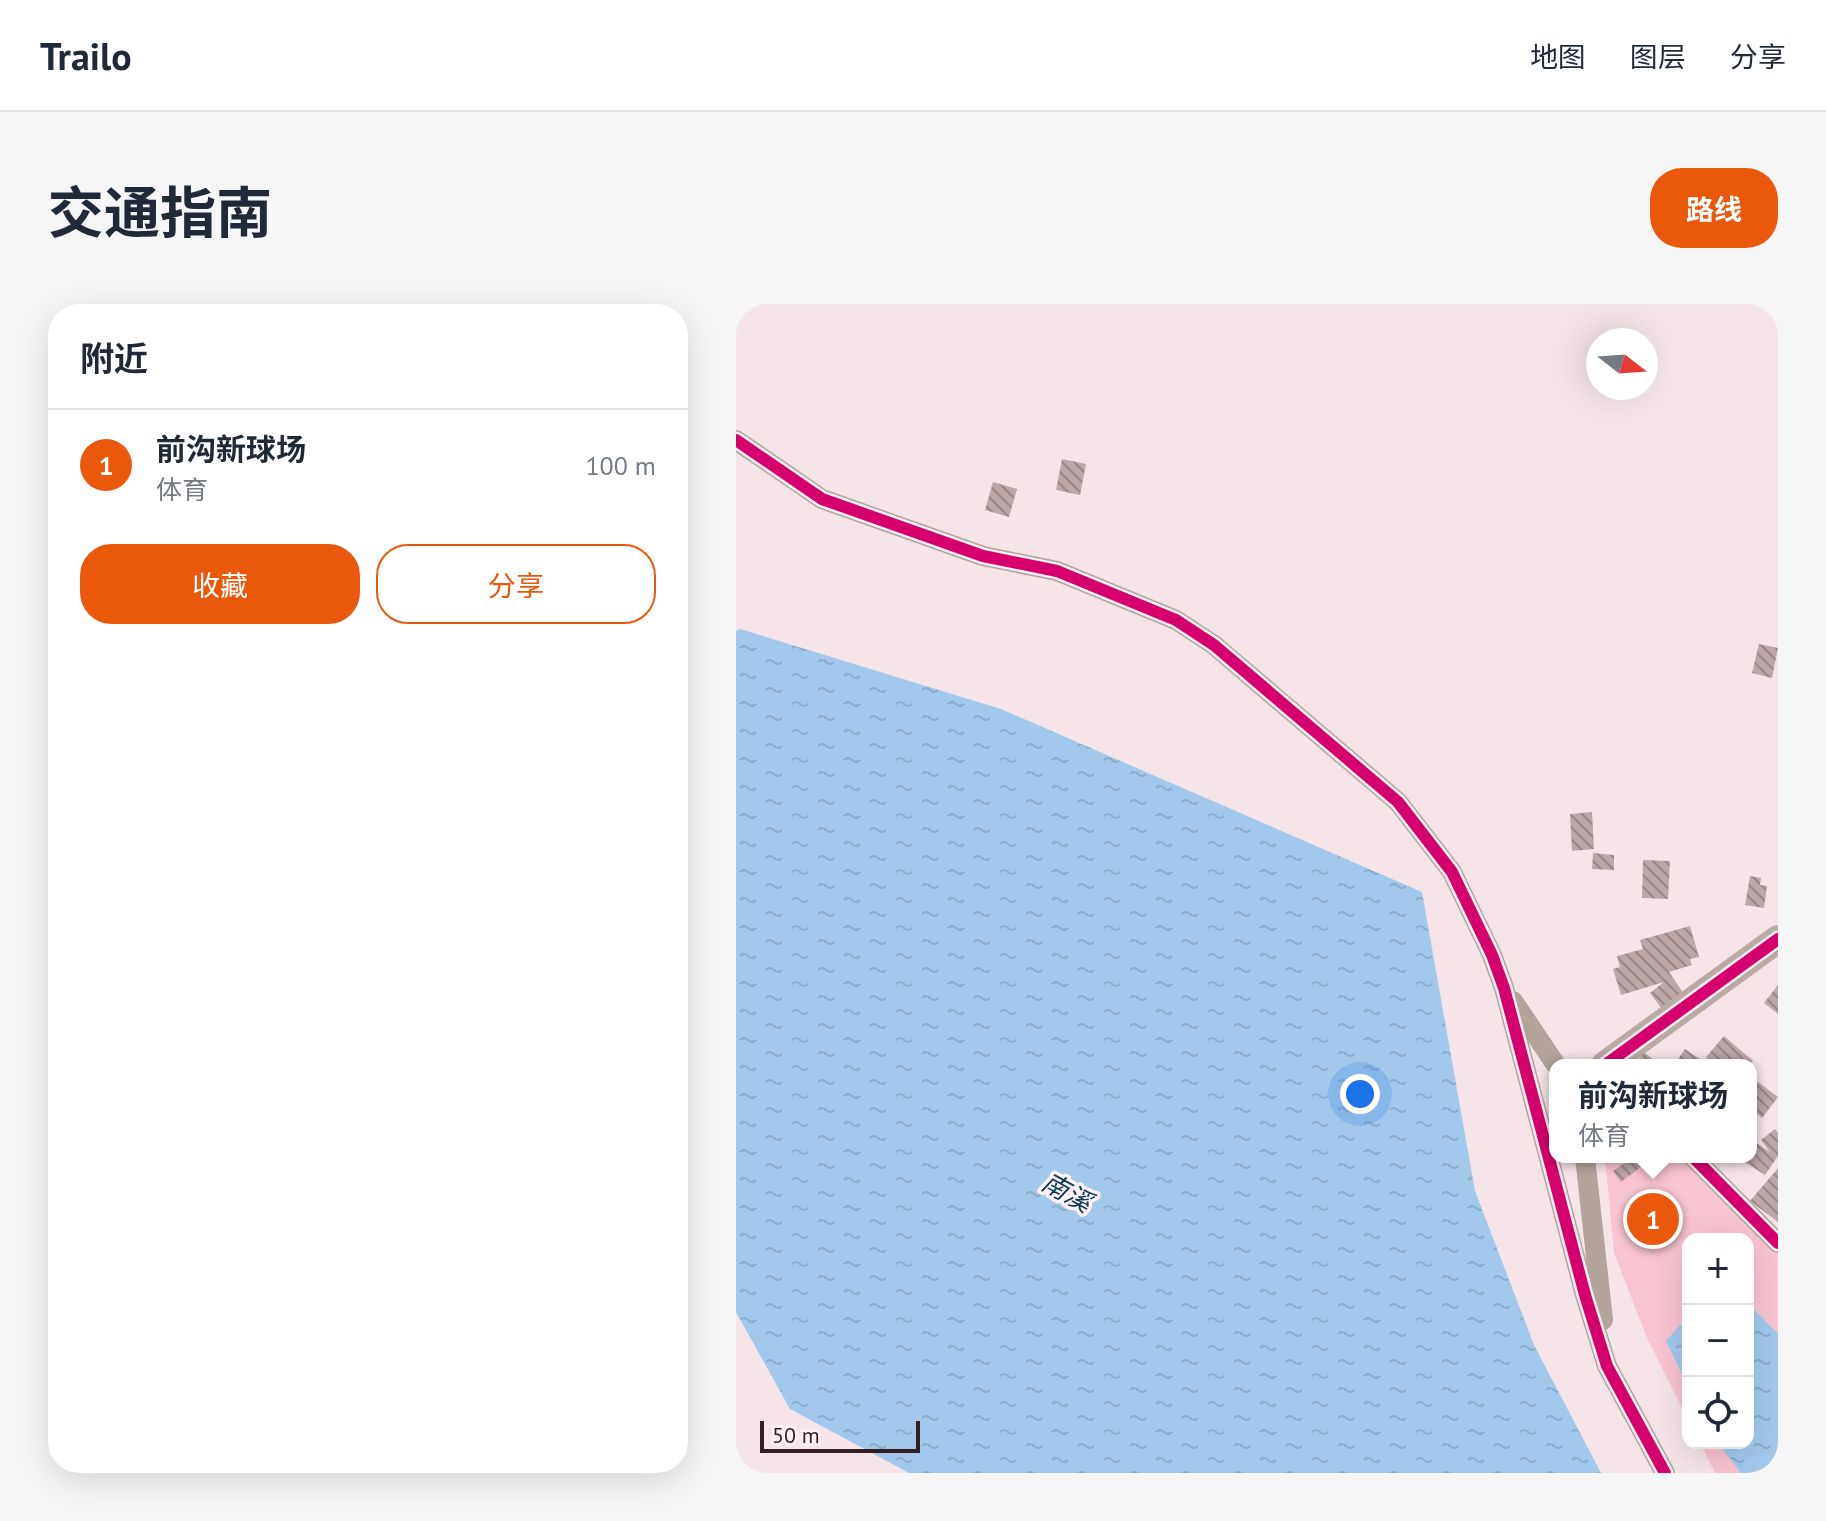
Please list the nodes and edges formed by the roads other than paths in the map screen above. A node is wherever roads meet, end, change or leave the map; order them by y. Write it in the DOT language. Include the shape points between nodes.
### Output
graph roads {
  1 [pos="736,440"];
  2 [pos="1778,939"];
  3 [pos="1504,988"];
  4 [pos="1552,1059"];
  5 [pos="1613,1059"];
  6 [pos="1549,1159"];
  7 [pos="1550,1163"];
  8 [pos="1586,1163"];
  9 [pos="1699,1163"];
  10 [pos="1778,1243"];
  11 [pos="1607,1366"];
  12 [pos="1665,1473"];
  1 -- 3 [label="street" via="822,499 983,556 1057,571 1176,620 1214,645 1398,802 1452,872"];
  2 -- 5 [label="street"];
  3 -- 4 [label="street"];
  3 -- 6 [label="street"];
  7 -- 11 [label="street"];
  8 -- 11 [label="street"];
  9 -- 10 [label="street"];
  11 -- 12 [label="street"];
}
